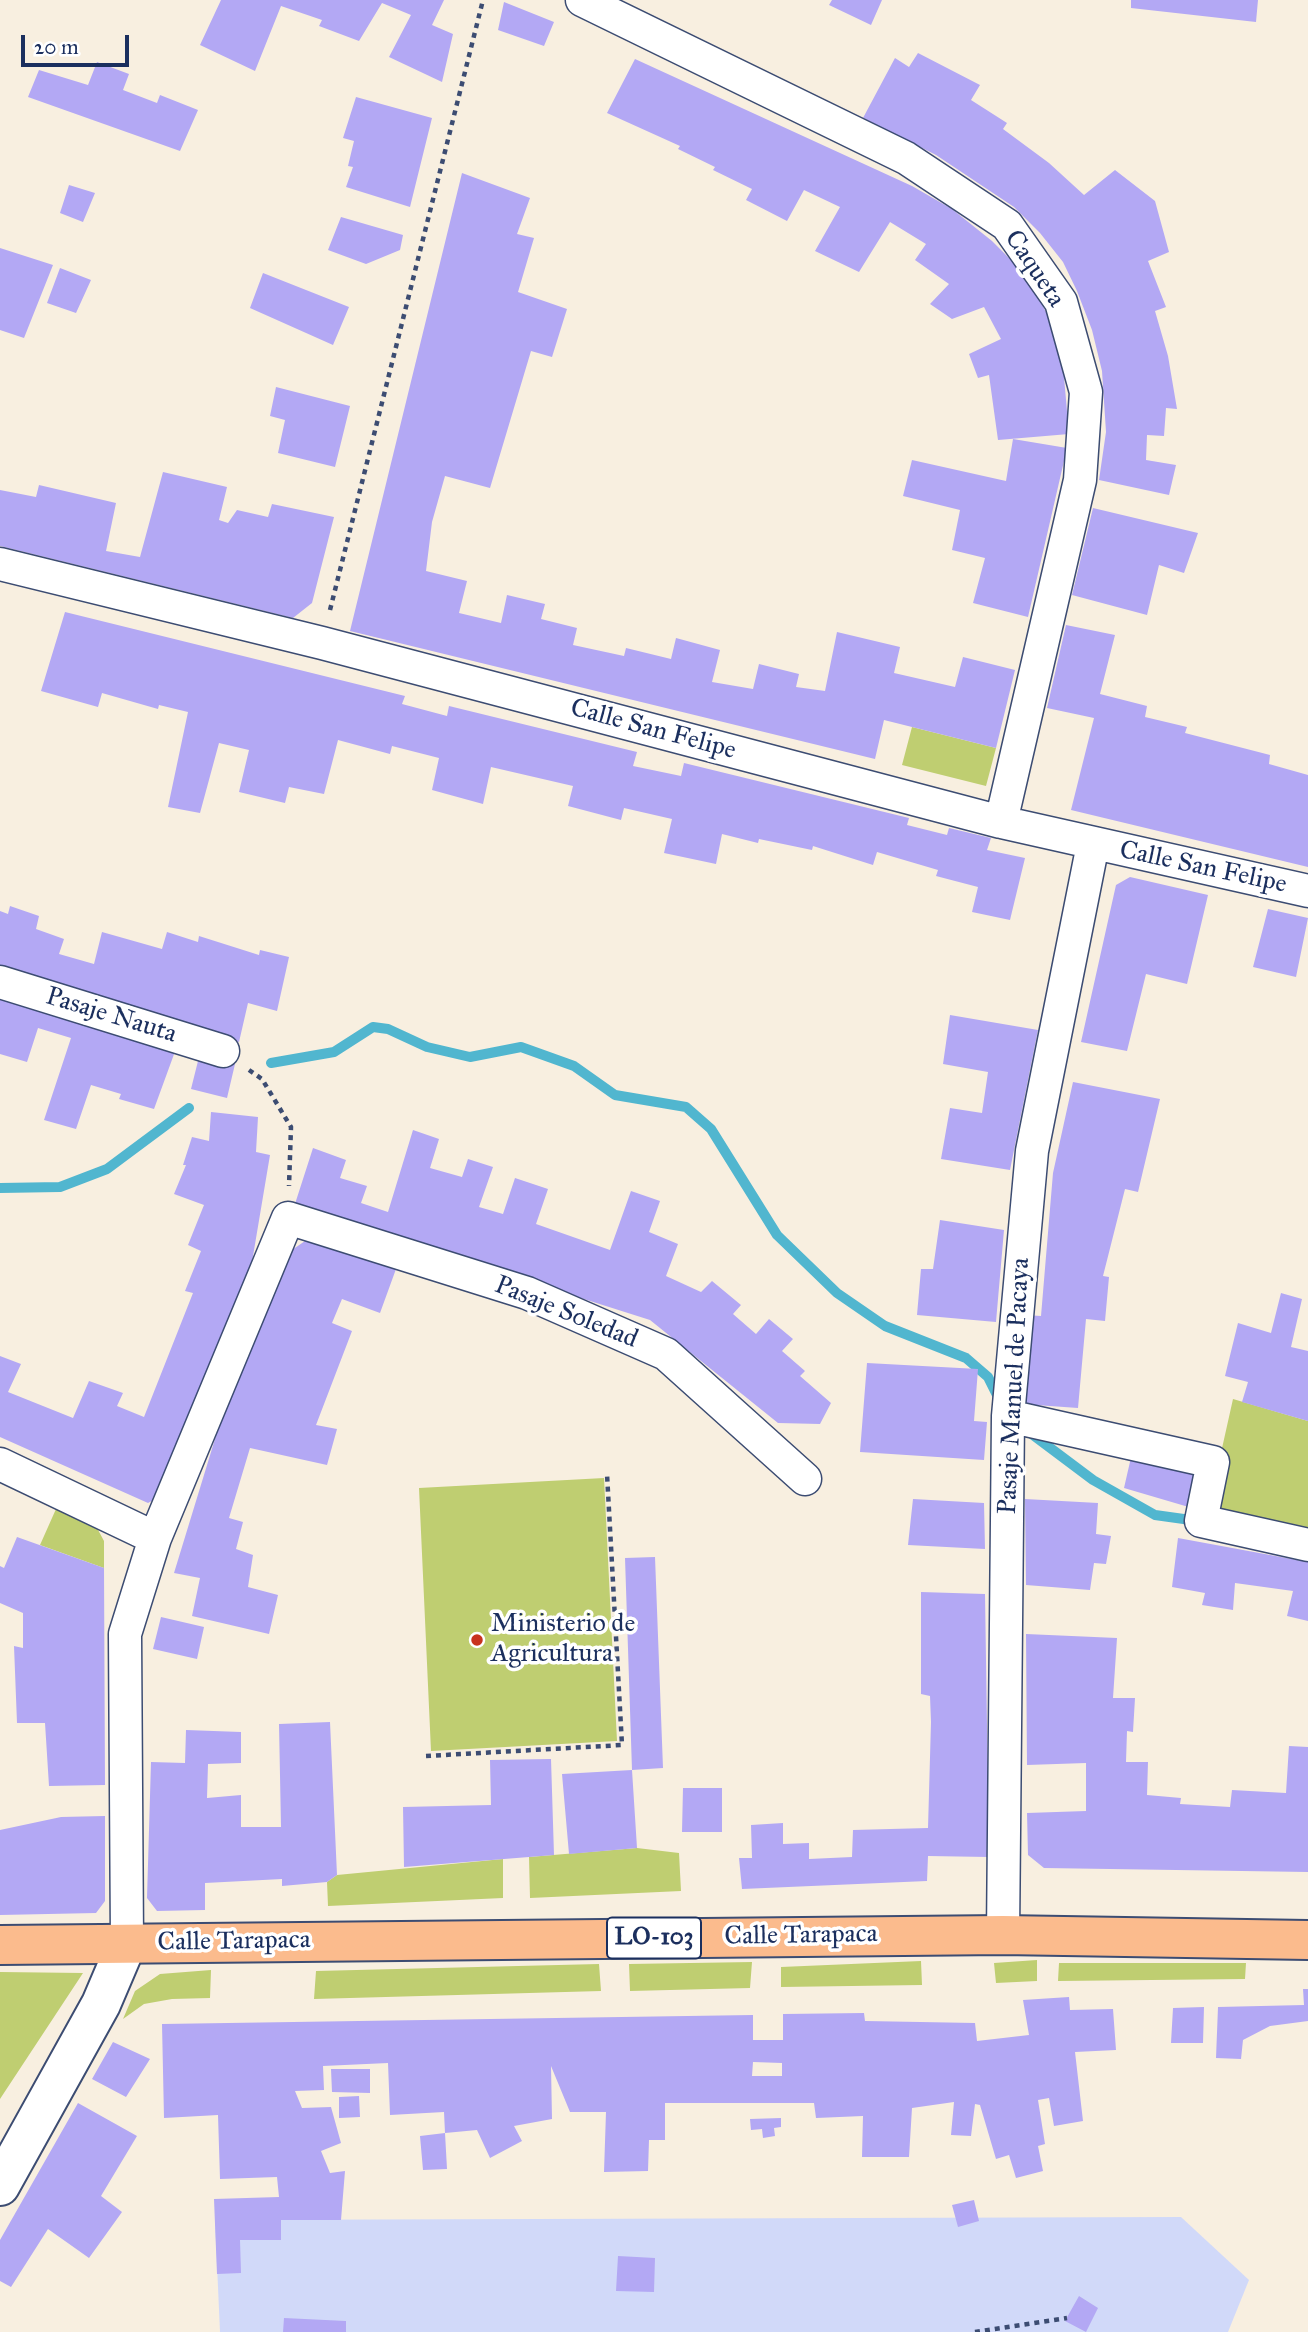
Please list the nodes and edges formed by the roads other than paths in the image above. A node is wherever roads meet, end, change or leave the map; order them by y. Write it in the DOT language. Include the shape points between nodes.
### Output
graph roads {
  1 [pos="582,0"];
  2 [pos="0,564"];
  3 [pos="1001,822"];
  4 [pos="1093,844"];
  5 [pos="1308,891"];
  6 [pos="0,982"];
  7 [pos="223,1051"];
  8 [pos="1008,1416"];
  9 [pos="0,1464"];
  10 [pos="805,1479"];
  11 [pos="155,1538"];
  12 [pos="1308,1545"];
  13 [pos="1003,1934"];
  14 [pos="1308,1940"];
  15 [pos="127,1943"];
  16 [pos="0,1945"];
  17 [pos="0,2186"];
  1 -- 3 [label="street, Caqueta" via="906,158 1007,225 1061,302 1086,392 1080,480"];
  2 -- 3 [label="street, Calle San Felipe" via="322,643"];
  3 -- 4 [label="street, Calle San Felipe"];
  4 -- 5 [label="street, Calle San Felipe"];
  4 -- 8 [label="street, Pasaje Manuel de Pacaya" via="1032,1151"];
  6 -- 7 [label="street, Pasaje Nauta"];
  8 -- 12 [label="street" via="1213,1461 1201,1521"];
  8 -- 13 [label="street, Pasaje Manuel de Pacaya"];
  9 -- 11 [label="street"];
  10 -- 11 [label="street, Pasaje Soledad" via="666,1354 527,1293 288,1217"];
  11 -- 15 [label="street" via="125,1634"];
  13 -- 14 [label="main road, Calle Tarapaca / LO-103"];
  13 -- 15 [label="main road, Calle Tarapaca / LO-103"];
  15 -- 16 [label="main road, Calle Tarapaca / LO-103"];
  15 -- 17 [label="street" via="101,2004"];
}
